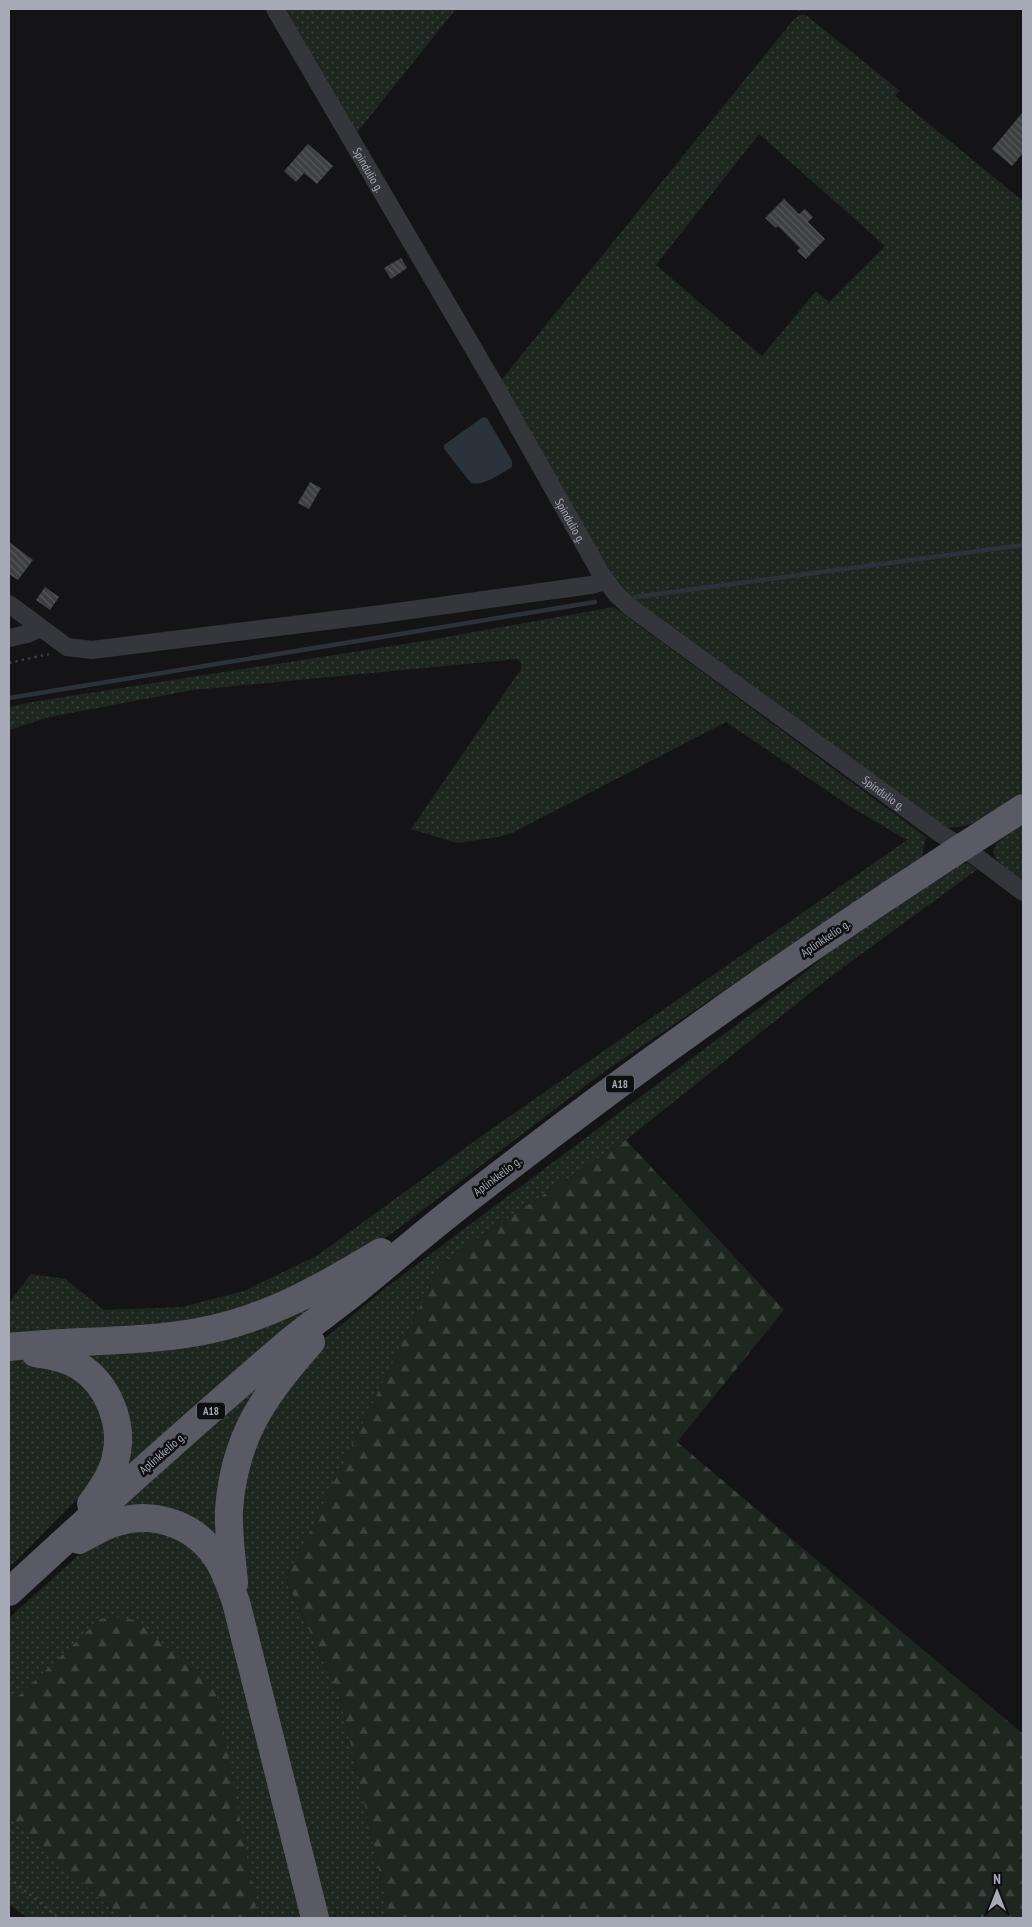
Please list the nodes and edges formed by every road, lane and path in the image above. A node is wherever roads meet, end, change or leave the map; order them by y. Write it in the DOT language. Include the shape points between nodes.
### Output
graph roads {
  1 [pos="275,9"];
  2 [pos="606,581"];
  3 [pos="9,604"];
  4 [pos="40,628"];
  5 [pos="9,638"];
  6 [pos="67,647"];
  7 [pos="9,663"];
  8 [pos="1023,808"];
  9 [pos="962,847"];
  10 [pos="1023,892"];
  11 [pos="462,1203"];
  12 [pos="357,1290"];
  13 [pos="9,1348"];
  14 [pos="9,1352"];
  15 [pos="68,1537"];
  16 [pos="48,1556"];
  17 [pos="9,1592"];
  18 [pos="236,1602"];
  19 [pos="9,1878"];
  20 [pos="59,1918"];
  21 [pos="316,1918"];
  1 -- 2 [label="street, Spindulio g."];
  2 -- 6 [label="street" via="92,650"];
  2 -- 9 [label="street, Spindulio g." via="630,607"];
  3 -- 4 [label="street"];
  4 -- 5 [label="street"];
  4 -- 6 [label="street"];
  6 -- 7 [label="path"];
  8 -- 9 [label="highway, Aplinkkelio g. / A18"];
  9 -- 10 [label="street, Spindulio g."];
  9 -- 11 [label="highway, Aplinkkelio g. / A18" via="728,1006"];
  11 -- 12 [label="highway, Aplinkkelio g. / A18"];
  11 -- 13 [label="highway" via="298,1300 263,1314 199,1332"];
  12 -- 15 [label="highway, Aplinkkelio g. / A18" via="290,1341"];
  12 -- 18 [label="highway" via="271,1390 244,1440 232,1483 229,1512"];
  14 -- 15 [label="highway" via="58,1357 79,1366 106,1394 115,1416 118,1436 111,1473"];
  15 -- 16 [label="highway, Aplinkkelio g. / A18"];
  16 -- 17 [label="highway, Aplinkkelio g. / A18"];
  16 -- 18 [label="highway" via="114,1522 145,1517 164,1520 189,1530 203,1541 220,1562"];
  18 -- 21 [label="highway"];
  19 -- 20 [label="path"];
}
